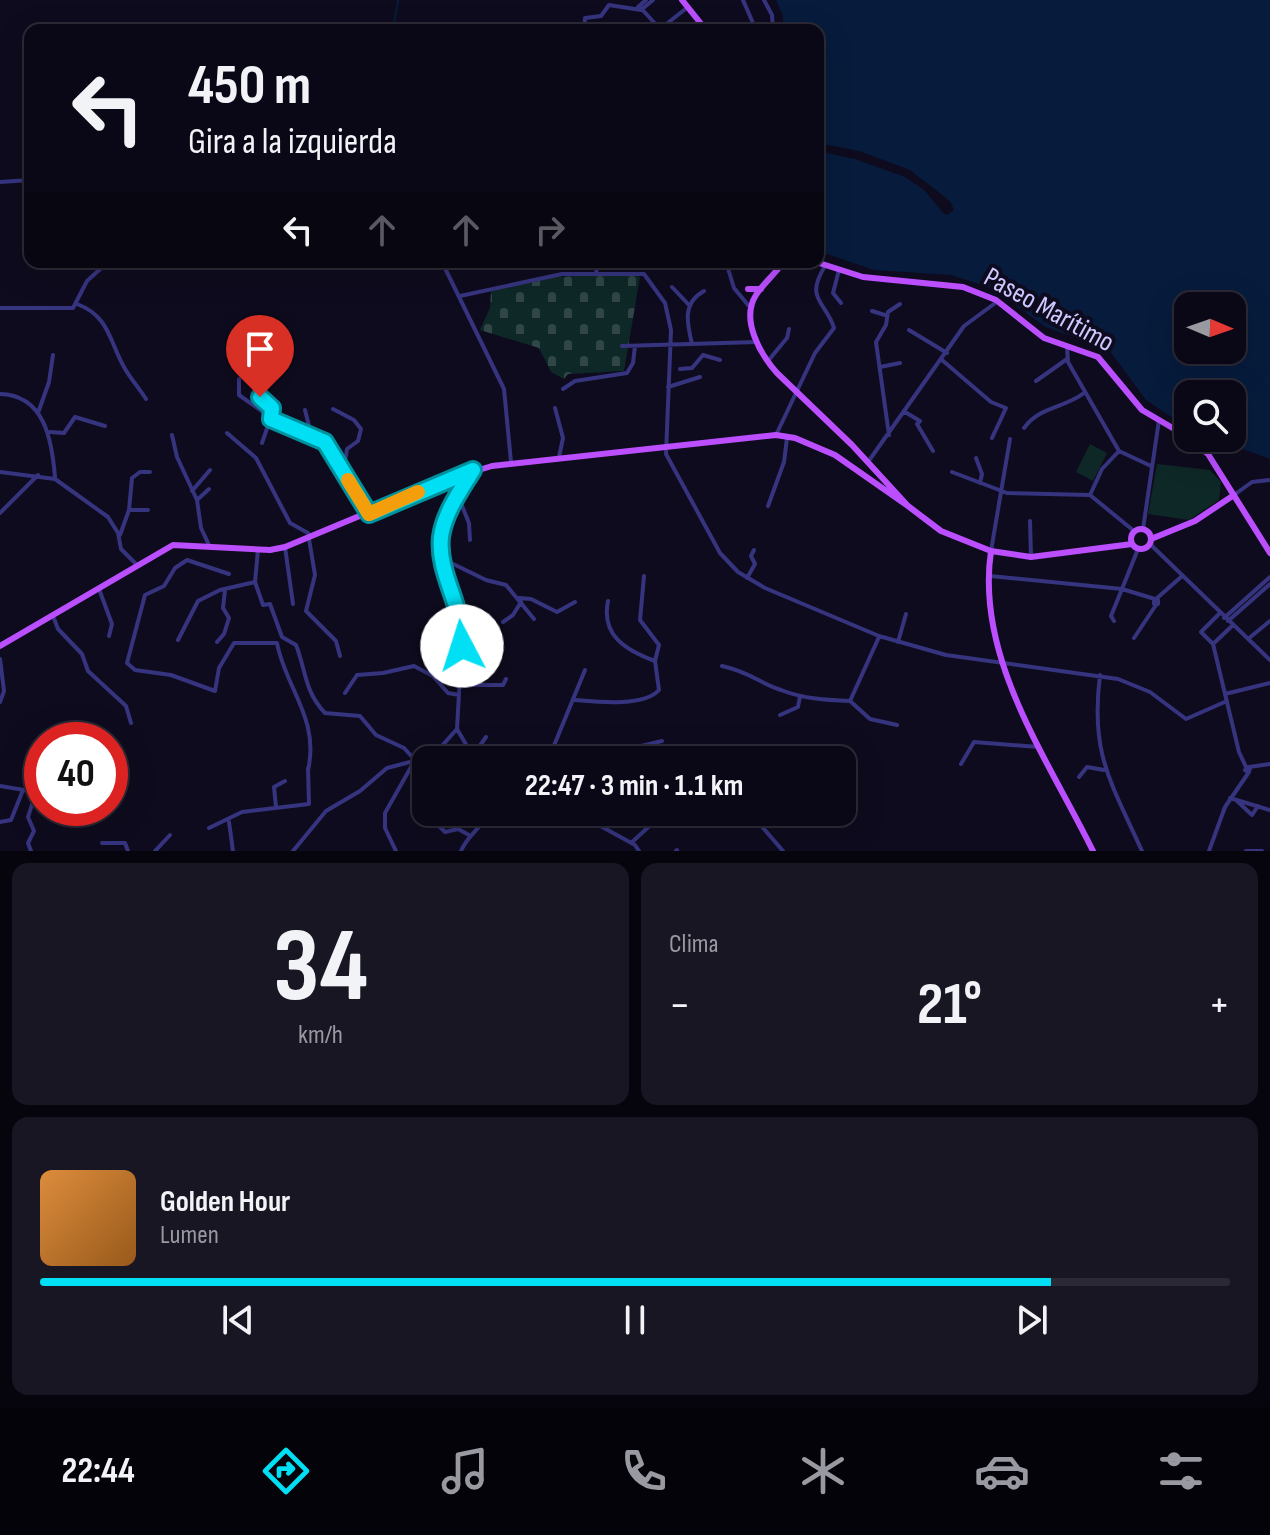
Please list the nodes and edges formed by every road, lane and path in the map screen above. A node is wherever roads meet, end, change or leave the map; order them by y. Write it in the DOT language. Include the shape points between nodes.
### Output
graph roads {
  1 [pos="646,0"];
  2 [pos="653,0"];
  3 [pos="682,0"];
  4 [pos="743,0"];
  5 [pos="764,0"];
  6 [pos="688,7"];
  7 [pos="639,8"];
  8 [pos="584,24"];
  9 [pos="655,24"];
  10 [pos="666,24"];
  11 [pos="701,24"];
  12 [pos="753,24"];
  13 [pos="773,24"];
  14 [pos="24,180"];
  15 [pos="0,182"];
  16 [pos="825,266"];
  17 [pos="101,268"];
  18 [pos="445,268"];
  19 [pos="597,268"];
  20 [pos="728,268"];
  21 [pos="771,268"];
  22 [pos="781,268"];
  23 [pos="824,268"];
  24 [pos="839,270"];
  25 [pos="596,273"];
  26 [pos="770,279"];
  27 [pos="672,287"];
  28 [pos="748,289"];
  29 [pos="761,289"];
  30 [pos="704,291"];
  31 [pos="460,296"];
  32 [pos="998,301"];
  33 [pos="76,303"];
  34 [pos="841,303"];
  35 [pos="900,304"];
  36 [pos="689,305"];
  37 [pos="748,305"];
  38 [pos="0,308"];
  39 [pos="872,311"];
  40 [pos="886,315"];
  41 [pos="789,329"];
  42 [pos="909,330"];
  43 [pos="757,342"];
  44 [pos="692,344"];
  45 [pos="706,344"];
  46 [pos="670,345"];
  47 [pos="622,346"];
  48 [pos="635,346"];
  49 [pos="1067,347"];
  50 [pos="947,353"];
  51 [pos="53,355"];
  52 [pos="707,355"];
  53 [pos="1067,359"];
  54 [pos="720,360"];
  55 [pos="942,360"];
  56 [pos="768,361"];
  57 [pos="900,363"];
  58 [pos="880,367"];
  59 [pos="680,369"];
  60 [pos="700,377"];
  61 [pos="239,379"];
  62 [pos="1036,381"];
  63 [pos="667,387"];
  64 [pos="257,389"];
  65 [pos="563,389"];
  66 [pos="796,390"];
  67 [pos="1084,393"];
  68 [pos="0,394"];
  69 [pos="146,399"];
  70 [pos="555,408"];
  71 [pos="333,409"];
  72 [pos="305,410"];
  73 [pos="905,412"];
  74 [pos="38,413"];
  75 [pos="271,419"];
  76 [pos="1159,420"];
  77 [pos="105,426"];
  78 [pos="1024,428"];
  79 [pos="1174,429"];
  80 [pos="50,432"];
  81 [pos="227,433"];
  82 [pos="311,434"];
  83 [pos="172,435"];
  84 [pos="776,435"];
  85 [pos="889,435"];
  86 [pos="787,436"];
  87 [pos="992,438"];
  88 [pos="1010,439"];
  89 [pos="262,443"];
  90 [pos="666,446"];
  91 [pos="933,451"];
  92 [pos="1119,451"];
  93 [pos="1206,452"];
  94 [pos="559,457"];
  95 [pos="976,458"];
  96 [pos="511,462"];
  97 [pos="871,465"];
  98 [pos="1151,466"];
  99 [pos="210,470"];
  100 [pos="343,470"];
  101 [pos="473,470"];
  102 [pos="0,472"];
  103 [pos="150,472"];
  104 [pos="952,472"];
  105 [pos="38,475"];
  106 [pos="866,477"];
  107 [pos="55,479"];
  108 [pos="1270,480"];
  109 [pos="980,483"];
  110 [pos="209,489"];
  111 [pos="192,491"];
  112 [pos="1000,491"];
  113 [pos="1090,495"];
  114 [pos="1234,495"];
  115 [pos="458,496"];
  116 [pos="197,500"];
  117 [pos="768,506"];
  118 [pos="908,506"];
  119 [pos="129,510"];
  120 [pos="148,510"];
  121 [pos="0,513"];
  122 [pos="369,514"];
  123 [pos="1030,521"];
  124 [pos="119,537"];
  125 [pos="311,537"];
  126 [pos="470,540"];
  127 [pos="1140,541"];
  128 [pos="209,545"];
  129 [pos="285,547"];
  130 [pos="258,550"];
  131 [pos="754,550"];
  132 [pos="991,551"];
  133 [pos="1270,553"];
  134 [pos="1031,557"];
  135 [pos="443,559"];
  136 [pos="136,564"];
  137 [pos="229,574"];
  138 [pos="987,575"];
  139 [pos="644,576"];
  140 [pos="1181,577"];
  141 [pos="1270,577"];
  142 [pos="747,578"];
  143 [pos="255,582"];
  144 [pos="1270,584"];
  145 [pos="99,587"];
  146 [pos="1122,589"];
  147 [pos="225,590"];
  148 [pos="519,600"];
  149 [pos="608,601"];
  150 [pos="1154,601"];
  151 [pos="575,602"];
  152 [pos="293,604"];
  153 [pos="52,614"];
  154 [pos="906,614"];
  155 [pos="534,619"];
  156 [pos="1226,619"];
  157 [pos="1114,621"];
  158 [pos="1270,621"];
  159 [pos="503,622"];
  160 [pos="280,634"];
  161 [pos="109,636"];
  162 [pos="423,636"];
  163 [pos="879,636"];
  164 [pos="1134,638"];
  165 [pos="1248,639"];
  166 [pos="178,640"];
  167 [pos="217,642"];
  168 [pos="275,642"];
  169 [pos="898,642"];
  170 [pos="1213,644"];
  171 [pos="0,646"];
  172 [pos="462,646"];
  173 [pos="340,656"];
  174 [pos="0,659"];
  175 [pos="1270,660"];
  176 [pos="655,661"];
  177 [pos="1002,665"];
  178 [pos="722,666"];
  179 [pos="585,670"];
  180 [pos="1100,675"];
  181 [pos="506,679"];
  182 [pos="1270,683"];
  183 [pos="460,685"];
  184 [pos="345,693"];
  185 [pos="1225,694"];
  186 [pos="459,695"];
  187 [pos="800,696"];
  188 [pos="575,700"];
  189 [pos="850,701"];
  190 [pos="1227,701"];
  191 [pos="0,702"];
  192 [pos="780,715"];
  193 [pos="131,723"];
  194 [pos="897,725"];
  195 [pos="457,729"];
  196 [pos="486,737"];
  197 [pos="662,741"];
  198 [pos="442,746"];
  199 [pos="466,746"];
  200 [pos="480,746"];
  201 [pos="554,746"];
  202 [pos="641,746"];
  203 [pos="1041,747"];
  204 [pos="412,757"];
  205 [pos="412,761"];
  206 [pos="961,764"];
  207 [pos="1270,764"];
  208 [pos="412,765"];
  209 [pos="1104,770"];
  210 [pos="1248,770"];
  211 [pos="1079,777"];
  212 [pos="285,781"];
  213 [pos="0,786"];
  214 [pos="23,790"];
  215 [pos="1232,798"];
  216 [pos="1258,806"];
  217 [pos="276,807"];
  218 [pos="1270,810"];
  219 [pos="229,821"];
  220 [pos="0,822"];
  221 [pos="32,826"];
  222 [pos="439,826"];
  223 [pos="479,826"];
  224 [pos="600,826"];
  225 [pos="650,826"];
  226 [pos="761,826"];
  227 [pos="209,828"];
  228 [pos="170,835"];
  229 [pos="469,835"];
  230 [pos="102,843"];
  231 [pos="631,843"];
  232 [pos="31,851"];
  233 [pos="128,851"];
  234 [pos="155,851"];
  235 [pos="233,851"];
  236 [pos="293,851"];
  237 [pos="396,851"];
  238 [pos="461,851"];
  239 [pos="639,851"];
  240 [pos="783,851"];
  241 [pos="1093,851"];
  242 [pos="1142,851"];
  243 [pos="1209,851"];
  244 [pos="1246,851"];
  245 [pos="1262,851"];
  1 -- 7 [label="street"];
  2 -- 7 [label="street"];
  3 -- 6 [label="main road"];
  4 -- 12 [label="street"];
  5 -- 13 [label="street"];
  6 -- 10 [label="street"];
  6 -- 11 [label="main road"];
  7 -- 8 [label="street" via="609,5 601,16 585,18"];
  7 -- 9 [label="street"];
  14 -- 15 [label="street"];
  16 -- 24 [label="main road, Paseo Marítimo"];
  17 -- 33 [label="street" via="87,281"];
  18 -- 31 [label="street"];
  19 -- 25 [label="street"];
  20 -- 37 [label="street" via="734,288"];
  21 -- 26 [label="main road"];
  22 -- 26 [label="main road"];
  23 -- 66 [label="street" via="816,283 818,303 834,328"];
  24 -- 32 [label="main road, Paseo Marítimo" via="963,287"];
  24 -- 34 [label="street" via="833,293"];
  25 -- 31 [label="street" via="554,275"];
  25 -- 46 [label="street" via="636,272 649,279 666,308"];
  26 -- 29 [label="main road"];
  27 -- 36 [label="street"];
  28 -- 29 [label="main road"];
  29 -- 43 [label="main road" via="751,309"];
  30 -- 36 [label="street"];
  31 -- 96 [label="street" via="504,389"];
  32 -- 49 [label="main road, Paseo Marítimo" via="1044,338"];
  32 -- 50 [label="street" via="964,326"];
  33 -- 38 [label="street" via="71,308"];
  33 -- 69 [label="street" via="101,318 124,368"];
  35 -- 40 [label="street"];
  36 -- 44 [label="street"];
  39 -- 40 [label="street"];
  40 -- 58 [label="street" via="876,342"];
  41 -- 56 [label="street"];
  42 -- 50 [label="street"];
  43 -- 45 [label="street"];
  43 -- 56 [label="main road"];
  44 -- 45 [label="street"];
  44 -- 46 [label="street"];
  45 -- 52 [label="street"];
  46 -- 48 [label="street"];
  46 -- 63 [label="street"];
  47 -- 48 [label="street"];
  48 -- 65 [label="street" via="627,373 575,381"];
  49 -- 53 [label="street"];
  49 -- 76 [label="main road, Paseo Marítimo" via="1103,360 1139,406"];
  50 -- 55 [label="street"];
  51 -- 74 [label="street"];
  52 -- 54 [label="street"];
  52 -- 59 [label="street" via="692,368"];
  53 -- 62 [label="street"];
  53 -- 67 [label="street"];
  55 -- 73 [label="street"];
  55 -- 87 [label="street" via="991,402 1006,408"];
  56 -- 66 [label="main road"];
  57 -- 58 [label="street"];
  58 -- 85 [label="street"];
  60 -- 63 [label="street"];
  61 -- 75 [label="street" via="239,395"];
  63 -- 90 [label="street"];
  64 -- 75 [label="street" via="272,408"];
  66 -- 84 [label="street"];
  66 -- 97 [label="main road"];
  67 -- 78 [label="street" via="1071,403 1046,409"];
  67 -- 92 [label="street"];
  68 -- 74 [label="street" via="19,396"];
  70 -- 94 [label="street" via="563,438"];
  71 -- 100 [label="street" via="361,429 358,441 347,449"];
  72 -- 82 [label="street"];
  73 -- 85 [label="street"];
  73 -- 91 [label="street" via="920,421"];
  74 -- 80 [label="street"];
  75 -- 82 [label="street"];
  75 -- 89 [label="street"];
  76 -- 79 [label="main road, Paseo Marítimo"];
  76 -- 98 [label="street"];
  77 -- 80 [label="street" via="75,417 64,433"];
  80 -- 107 [label="street"];
  81 -- 125 [label="street" via="256,458 290,523"];
  82 -- 100 [label="street" via="325,442"];
  83 -- 111 [label="street"];
  84 -- 86 [label="main road"];
  84 -- 90 [label="main road"];
  85 -- 97 [label="street"];
  86 -- 106 [label="main road" via="835,455"];
  86 -- 117 [label="street" via="776,495"];
  88 -- 112 [label="street"];
  90 -- 94 [label="main road"];
  90 -- 142 [label="street" via="679,482 720,553"];
  92 -- 98 [label="street"];
  92 -- 113 [label="street" via="1102,469"];
  93 -- 114 [label="main road, Paseo Marítimo"];
  94 -- 96 [label="main road"];
  95 -- 109 [label="street"];
  96 -- 101 [label="main road"];
  97 -- 106 [label="main road"];
  97 -- 118 [label="main road"];
  98 -- 127 [label="street"];
  99 -- 111 [label="street"];
  100 -- 122 [label="street"];
  101 -- 115 [label="street"];
  101 -- 122 [label="main road"];
  102 -- 105 [label="street"];
  103 -- 119 [label="street" via="132,478"];
  104 -- 109 [label="street"];
  105 -- 107 [label="street"];
  105 -- 121 [label="street"];
  106 -- 118 [label="main road"];
  107 -- 124 [label="street" via="108,517"];
  108 -- 114 [label="street" via="1252,482"];
  109 -- 112 [label="street"];
  110 -- 116 [label="street"];
  111 -- 116 [label="street"];
  112 -- 113 [label="street"];
  112 -- 132 [label="street"];
  113 -- 127 [label="street"];
  114 -- 127 [label="main road" via="1195,521"];
  114 -- 133 [label="main road, Paseo Marítimo"];
  115 -- 126 [label="street"];
  115 -- 135 [label="street" via="443,529"];
  116 -- 128 [label="street"];
  118 -- 132 [label="main road" via="941,531"];
  119 -- 120 [label="street"];
  119 -- 124 [label="street"];
  122 -- 125 [label="main road"];
  123 -- 134 [label="street"];
  124 -- 136 [label="street" via="121,549"];
  125 -- 129 [label="main road"];
  125 -- 173 [label="street" via="315,575 306,611 336,641"];
  127 -- 134 [label="main road"];
  127 -- 140 [label="street"];
  127 -- 146 [label="street"];
  128 -- 130 [label="main road"];
  128 -- 136 [label="main road" via="173,545"];
  129 -- 130 [label="main road"];
  129 -- 152 [label="street"];
  130 -- 143 [label="street"];
  131 -- 142 [label="street" via="755,564"];
  132 -- 134 [label="main road"];
  132 -- 138 [label="main road"];
  135 -- 148 [label="street" via="502,583"];
  135 -- 172 [label="street" via="462,616"];
  136 -- 145 [label="main road"];
  137 -- 168 [label="street" via="197,561 175,568 164,586 145,595 127,663 135,670 171,675 215,691 219,668 234,643"];
  138 -- 146 [label="street"];
  138 -- 177 [label="main road"];
  139 -- 176 [label="street" via="640,620 659,645"];
  140 -- 150 [label="street"];
  140 -- 156 [label="street"];
  141 -- 156 [label="street"];
  142 -- 163 [label="street"];
  143 -- 147 [label="street"];
  143 -- 160 [label="street"];
  144 -- 156 [label="street"];
  145 -- 153 [label="main road"];
  145 -- 161 [label="street" via="112,626"];
  146 -- 150 [label="street"];
  146 -- 157 [label="street" via="1111,616"];
  147 -- 166 [label="street" via="196,603"];
  147 -- 167 [label="street" via="223,608 229,618"];
  148 -- 151 [label="street" via="531,599 557,612"];
  148 -- 155 [label="street"];
  148 -- 159 [label="street"];
  149 -- 176 [label="street" via="605,614 611,634"];
  150 -- 164 [label="street"];
  153 -- 171 [label="main road"];
  153 -- 193 [label="street" via="58,629 82,654 88,671 126,706"];
  154 -- 169 [label="street"];
  156 -- 165 [label="street"];
  156 -- 170 [label="street"];
  156 -- 170 [label="street" via="1201,632"];
  158 -- 165 [label="street"];
  160 -- 168 [label="street"];
  160 -- 204 [label="street" via="296,645 301,671 322,711 360,716 376,735"];
  162 -- 172 [label="street"];
  163 -- 169 [label="street"];
  163 -- 189 [label="street"];
  165 -- 175 [label="street"];
  168 -- 217 [label="street" via="305,714 310,744 309,804"];
  169 -- 177 [label="street"];
  170 -- 185 [label="street"];
  172 -- 183 [label="street"];
  174 -- 191 [label="street"];
  176 -- 188 [label="street" via="660,684 655,695 621,704"];
  177 -- 180 [label="street"];
  177 -- 203 [label="main road"];
  178 -- 187 [label="street"];
  179 -- 188 [label="street"];
  180 -- 190 [label="street" via="1141,687 1188,720"];
  180 -- 209 [label="street" via="1095,718"];
  181 -- 183 [label="street" via="496,687"];
  182 -- 185 [label="street"];
  183 -- 186 [label="street"];
  184 -- 186 [label="street" via="357,675 414,666 448,693"];
  185 -- 190 [label="street"];
  186 -- 195 [label="street"];
  187 -- 189 [label="street"];
  187 -- 192 [label="street" via="798,707"];
  188 -- 201 [label="street"];
  189 -- 194 [label="street" via="870,719"];
  190 -- 210 [label="street"];
  195 -- 198 [label="street"];
  195 -- 199 [label="street"];
  196 -- 200 [label="street"];
  197 -- 202 [label="street"];
  203 -- 206 [label="street" via="974,742"];
  203 -- 241 [label="main road"];
  205 -- 236 [label="street" via="387,768 326,811"];
  207 -- 210 [label="street"];
  208 -- 237 [label="street" via="385,813 385,828"];
  209 -- 211 [label="street" via="1084,768"];
  209 -- 242 [label="street"];
  210 -- 215 [label="street"];
  212 -- 217 [label="street" via="274,787"];
  213 -- 214 [label="street"];
  214 -- 220 [label="street" via="11,820"];
  215 -- 216 [label="street"];
  215 -- 216 [label="street" via="1252,815"];
  215 -- 243 [label="street"];
  216 -- 218 [label="street"];
  217 -- 219 [label="street" via="242,812"];
  219 -- 227 [label="street"];
  219 -- 235 [label="street"];
  221 -- 232 [label="street"];
  222 -- 229 [label="street" via="445,832 458,829"];
  223 -- 229 [label="street"];
  224 -- 231 [label="street"];
  225 -- 231 [label="street"];
  226 -- 240 [label="street"];
  228 -- 234 [label="street"];
  229 -- 238 [label="street"];
  230 -- 233 [label="street" via="125,843"];
  231 -- 239 [label="street"];
  244 -- 245 [label="street"];
}
